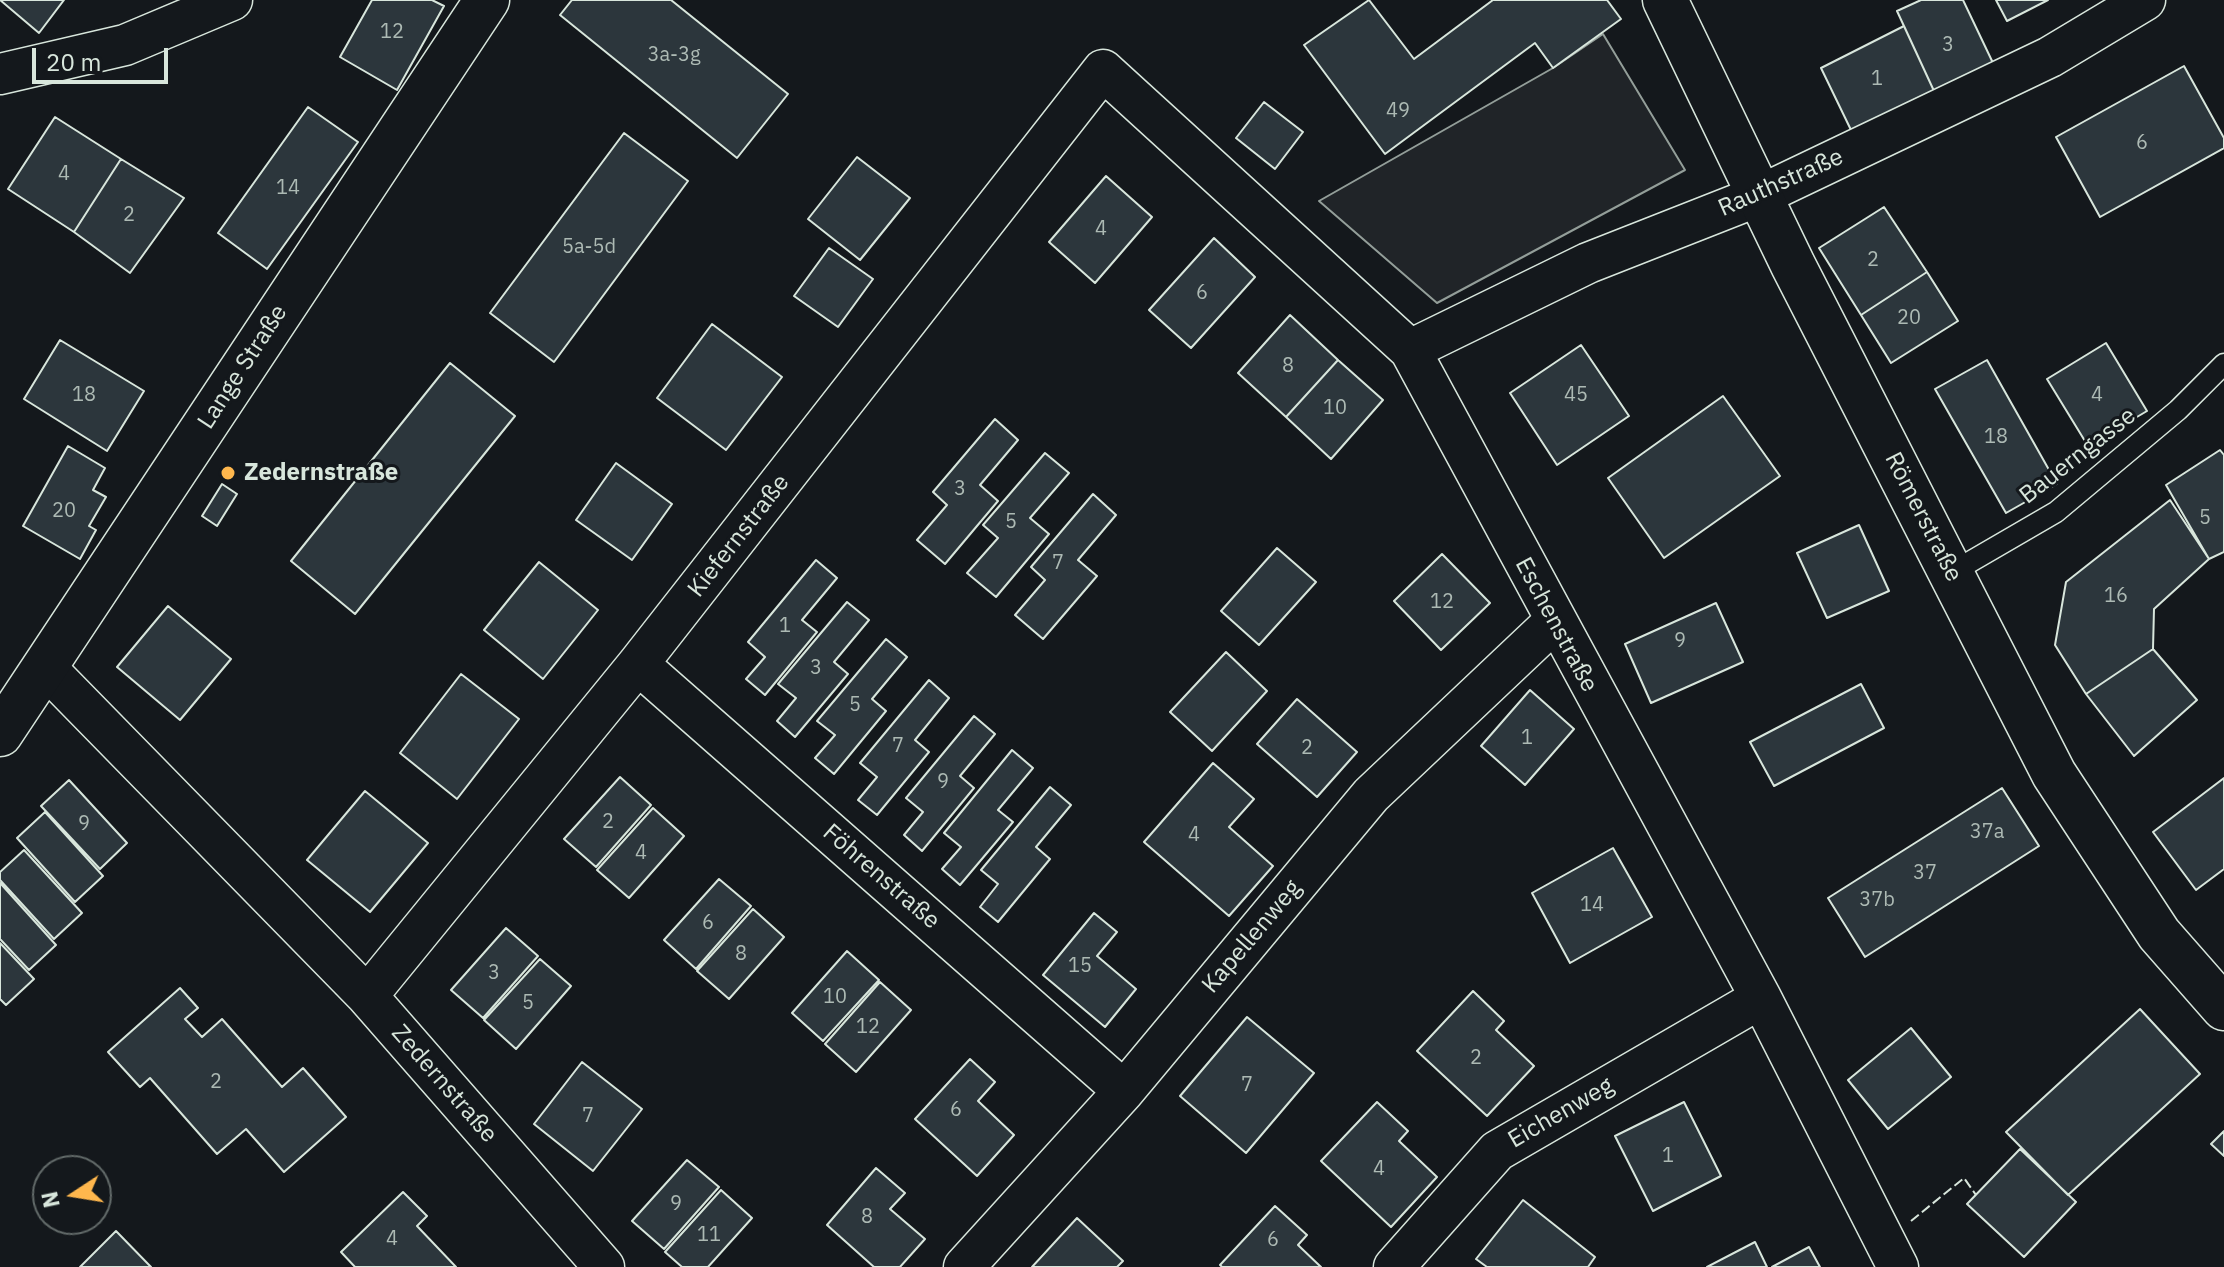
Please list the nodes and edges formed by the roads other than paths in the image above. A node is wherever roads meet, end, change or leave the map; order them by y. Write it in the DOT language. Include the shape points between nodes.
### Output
graph roads {
  1 [pos="232,0"];
  2 [pos="487,0"];
  3 [pos="1665,0"];
  4 [pos="2145,0"];
  5 [pos="1103,70"];
  6 [pos="0,74"];
  7 [pos="1761,195"];
  8 [pos="1410,350"];
  9 [pos="2224,364"];
  10 [pos="1951,573"];
  11 [pos="1554,622"];
  12 [pos="638,664"];
  13 [pos="44,666"];
  14 [pos="0,734"];
  15 [pos="367,996"];
  16 [pos="1761,998"];
  17 [pos="2224,1008"];
  18 [pos="1124,1091"];
  19 [pos="604,1267"];
  20 [pos="964,1267"];
  21 [pos="1394,1267"];
  22 [pos="1898,1267"];
  1 -- 6 [label="street" via="125,45"];
  2 -- 13 [label="main road, Lange Straße"];
  3 -- 7 [label="main road, Römerstraße"];
  4 -- 7 [label="street, Rauthstraße" via="2050,57"];
  5 -- 8 [label="street, Eschenstraße"];
  5 -- 12 [label="street, Kiefernstraße"];
  7 -- 8 [label="street, Rauthstraße" via="1588,263"];
  7 -- 10 [label="main road, Römerstraße"];
  8 -- 11 [label="street, Eschenstraße"];
  9 -- 10 [label="lane, Bauerngasse" via="2178,410 2056,512"];
  10 -- 17 [label="main road, Römerstraße" via="2054,774 2159,934"];
  11 -- 16 [label="street, Eschenstraße"];
  11 -- 18 [label="street, Kapellenweg" via="1371,795"];
  12 -- 15 [label="street, Kiefernstraße"];
  12 -- 18 [label="street, Föhrenstraße"];
  13 -- 14 [label="main road, Lange Straße"];
  13 -- 15 [label="street, Zedernstraße"];
  15 -- 19 [label="street, Zedernstraße"];
  16 -- 21 [label="street, Eichenweg" via="1497,1151"];
  16 -- 22 [label="street, Eschenstraße"];
  18 -- 20 [label="street, Kapellenweg"];
}
